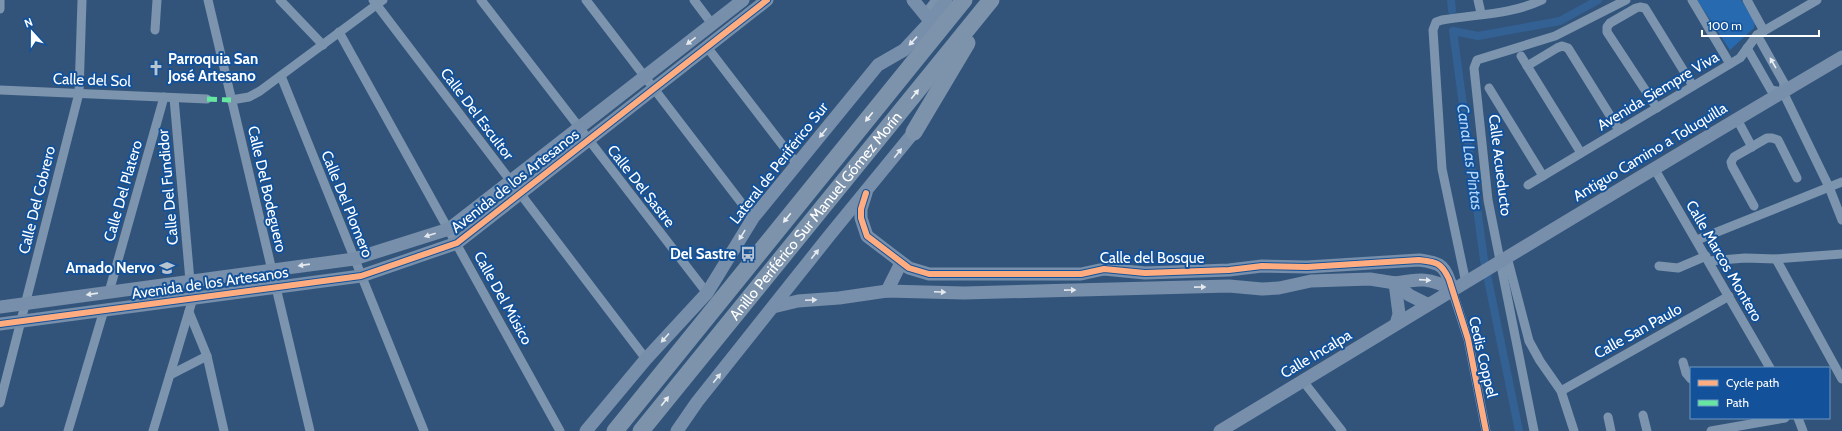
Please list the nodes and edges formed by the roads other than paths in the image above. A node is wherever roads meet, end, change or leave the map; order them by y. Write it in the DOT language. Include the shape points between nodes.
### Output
graph roads {
  1 [pos="0,0"];
  2 [pos="82,0"];
  3 [pos="157,0"];
  4 [pos="208,0"];
  5 [pos="280,0"];
  6 [pos="481,0"];
  7 [pos="586,0"];
  8 [pos="694,0"];
  9 [pos="744,0"];
  10 [pos="767,0"];
  11 [pos="913,0"];
  12 [pos="936,0"];
  13 [pos="946,0"];
  14 [pos="964,0"];
  15 [pos="992,0"];
  16 [pos="1478,0"];
  17 [pos="1542,0"];
  18 [pos="1626,0"];
  19 [pos="1692,0"];
  20 [pos="1747,0"];
  21 [pos="1813,1"];
  22 [pos="377,2"];
  23 [pos="0,9"];
  24 [pos="1481,13"];
  25 [pos="932,22"];
  26 [pos="712,24"];
  27 [pos="155,30"];
  28 [pos="339,32"];
  29 [pos="1760,33"];
  30 [pos="323,45"];
  31 [pos="707,48"];
  32 [pos="1747,48"];
  33 [pos="1521,56"];
  34 [pos="1842,57"];
  35 [pos="1730,64"];
  36 [pos="1527,66"];
  37 [pos="281,76"];
  38 [pos="645,77"];
  39 [pos="1694,86"];
  40 [pos="1488,88"];
  41 [pos="654,89"];
  42 [pos="0,90"];
  43 [pos="1783,92"];
  44 [pos="79,93"];
  45 [pos="164,97"];
  46 [pos="174,98"];
  47 [pos="207,99"];
  48 [pos="231,100"];
  49 [pos="1657,108"];
  50 [pos="1737,119"];
  51 [pos="579,128"];
  52 [pos="1619,130"];
  53 [pos="914,132"];
  54 [pos="588,140"];
  55 [pos="1752,147"];
  56 [pos="1581,153"];
  57 [pos="797,164"];
  58 [pos="1654,168"];
  59 [pos="1544,176"];
  60 [pos="1797,178"];
  61 [pos="510,181"];
  62 [pos="1842,182"];
  63 [pos="1528,185"];
  64 [pos="1829,187"];
  65 [pos="866,193"];
  66 [pos="520,194"];
  67 [pos="1754,206"];
  68 [pos="753,218"];
  69 [pos="1842,220"];
  70 [pos="449,228"];
  71 [pos="1696,240"];
  72 [pos="457,243"];
  73 [pos="1842,254"];
  74 [pos="1707,258"];
  75 [pos="354,259"];
  76 [pos="1776,259"];
  77 [pos="1419,260"];
  78 [pos="1500,262"];
  79 [pos="901,263"];
  80 [pos="1658,266"];
  81 [pos="272,270"];
  82 [pos="361,276"];
  83 [pos="1471,280"];
  84 [pos="190,281"];
  85 [pos="1395,283"];
  86 [pos="276,287"];
  87 [pos="1452,290"];
  88 [pos="109,292"];
  89 [pos="887,292"];
  90 [pos="707,293"];
  91 [pos="1728,296"];
  92 [pos="194,298"];
  93 [pos="25,303"];
  94 [pos="1427,304"];
  95 [pos="0,307"];
  96 [pos="773,307"];
  97 [pos="104,310"];
  98 [pos="189,312"];
  99 [pos="21,322"];
  100 [pos="0,324"];
  101 [pos="1396,324"];
  102 [pos="207,356"];
  103 [pos="646,359"];
  104 [pos="1683,362"];
  105 [pos="1769,367"];
  106 [pos="170,375"];
  107 [pos="1690,378"];
  108 [pos="1842,379"];
  109 [pos="1303,381"];
  110 [pos="1561,391"];
  111 [pos="0,403"];
  112 [pos="1643,415"];
  113 [pos="1608,418"];
  114 [pos="1772,419"];
  115 [pos="1798,419"];
  116 [pos="1734,422"];
  117 [pos="68,431"];
  118 [pos="153,431"];
  119 [pos="224,431"];
  120 [pos="310,431"];
  121 [pos="424,431"];
  122 [pos="560,431"];
  123 [pos="586,431"];
  124 [pos="615,431"];
  125 [pos="641,431"];
  126 [pos="676,431"];
  127 [pos="1220,431"];
  128 [pos="1342,431"];
  129 [pos="1486,431"];
  130 [pos="1534,431"];
  131 [pos="1574,431"];
  132 [pos="1611,431"];
  133 [pos="1647,431"];
  134 [pos="1711,431"];
  135 [pos="1804,431"];
  1 -- 23 [label="street"];
  2 -- 44 [label="street, Calle Del Cobrero"];
  3 -- 27 [label="street"];
  4 -- 48 [label="street, Calle Del Bodeguero"];
  5 -- 30 [label="street"];
  6 -- 51 [label="street, Calle Del Sastre"];
  7 -- 38 [label="street"];
  8 -- 26 [label="street"];
  9 -- 26 [label="street, Avenida de los Artesanos"];
  10 -- 31 [label="street, Avenida de los Artesanos"];
  11 -- 25 [label="street"];
  12 -- 25 [label="street"];
  13 -- 25 [label="street, Lateral de Periférico Sur"];
  14 -- 25 [label="highway, Anillo Periférico Sur Manuel Gómez Morín"];
  15 -- 53 [label="highway"];
  125 -- 15 [label="highway, Anillo Periférico Sur Manuel Gómez Morín, one-way"];
  16 -- 24 [label="street"];
  17 -- 24 [label="street" via="1497,14"];
  18 -- 78 [label="street, Calle Acueducto" via="1555,36 1477,60 1474,68 1488,200"];
  19 -- 35 [label="street"];
  20 -- 29 [label="street"];
  21 -- 29 [label="street, Avenida Siempre Viva"];
  22 -- 28 [label="street"];
  22 -- 61 [label="street, Calle Del Escultor"];
  24 -- 83 [label="street" via="1436,22 1433,30 1442,169"];
  25 -- 57 [label="street, Lateral de Periférico Sur, one-way" via="904,50 878,65"];
  25 -- 124 [label="highway, Anillo Periférico Sur Manuel Gómez Morín, one-way"];
  26 -- 38 [label="street, Avenida de los Artesanos, one-way"];
  28 -- 30 [label="street"];
  28 -- 70 [label="street, Calle Del Músico"];
  29 -- 32 [label="street, Avenida Siempre Viva"];
  43 -- 29 [label="street, one-way" via="1784,83"];
  30 -- 37 [label="street"];
  31 -- 41 [label="street, Avenida de los Artesanos"];
  31 -- 57 [label="street"];
  32 -- 35 [label="street, Avenida Siempre Viva" via="1740,58"];
  32 -- 43 [label="street" via="1771,90"];
  33 -- 36 [label="street"];
  34 -- 43 [label="street, Antiguo Camino a Toluquilla"];
  35 -- 39 [label="street, Avenida Siempre Viva"];
  36 -- 52 [label="street" via="1557,48 1568,48"];
  36 -- 56 [label="street"];
  37 -- 48 [label="street" via="249,97"];
  37 -- 75 [label="street, Calle Del Plomero"];
  38 -- 41 [label="street"];
  38 -- 51 [label="street, Avenida de los Artesanos"];
  39 -- 49 [label="street, Avenida Siempre Viva"];
  39 -- 49 [label="street" via="1645,8 1640,6 1610,23 1607,32"];
  40 -- 59 [label="street"];
  41 -- 54 [label="street, Avenida de los Artesanos"];
  41 -- 68 [label="street"];
  42 -- 44 [label="street, Calle del Sol"];
  43 -- 50 [label="street, Antiguo Camino a Toluquilla"];
  43 -- 64 [label="street"];
  44 -- 45 [label="street, Calle del Sol"];
  44 -- 93 [label="street, Calle Del Cobrero"];
  45 -- 46 [label="street, Calle del Sol"];
  45 -- 88 [label="street, Calle Del Platero"];
  46 -- 47 [label="street, Calle del Sol"];
  46 -- 84 [label="street, Calle Del Fundidor"];
  48 -- 81 [label="street, Calle Del Bodeguero"];
  49 -- 52 [label="street, Avenida Siempre Viva"];
  50 -- 55 [label="street"];
  50 -- 58 [label="street, Antiguo Camino a Toluquilla"];
  51 -- 54 [label="street, Calle Del Sastre"];
  51 -- 61 [label="street, Avenida de los Artesanos"];
  52 -- 56 [label="street, Avenida Siempre Viva"];
  65 -- 53 [label="street, one-way"];
  54 -- 66 [label="street, Avenida de los Artesanos"];
  54 -- 90 [label="street, Calle Del Sastre"];
  55 -- 60 [label="street" via="1767,138 1778,140"];
  55 -- 67 [label="street" via="1734,157 1731,162"];
  56 -- 59 [label="street, Avenida Siempre Viva"];
  57 -- 68 [label="street, Lateral de Periférico Sur"];
  58 -- 71 [label="street, Calle Marcos Montero"];
  58 -- 78 [label="street, Antiguo Camino a Toluquilla"];
  59 -- 63 [label="street, Avenida Siempre Viva"];
  61 -- 66 [label="street, Calle Del Escultor"];
  61 -- 70 [label="street, Avenida de los Artesanos"];
  62 -- 64 [label="street"];
  64 -- 69 [label="street"];
  64 -- 71 [label="street"];
  65 -- 79 [label="street, Calle del Bosque" via="861,218 868,236"];
  96 -- 65 [label="street, one-way"];
  66 -- 72 [label="street, Avenida de los Artesanos"];
  66 -- 103 [label="street, Calle Del Escultor"];
  68 -- 90 [label="street, Lateral de Periférico Sur, one-way"];
  70 -- 72 [label="street, Calle Del Músico"];
  70 -- 75 [label="street, Avenida de los Artesanos, one-way"];
  71 -- 74 [label="street, Calle Marcos Montero"];
  72 -- 82 [label="street, Avenida de los Artesanos"];
  72 -- 122 [label="street, Calle Del Músico"];
  73 -- 76 [label="street"];
  74 -- 76 [label="street"];
  74 -- 80 [label="street" via="1678,268"];
  74 -- 91 [label="street, Calle Marcos Montero"];
  75 -- 81 [label="street, Avenida de los Artesanos, one-way"];
  75 -- 82 [label="street, Calle Del Plomero"];
  76 -- 108 [label="street"];
  77 -- 79 [label="street, Calle del Bosque" via="1307,267 1262,266 1229,270 1145,273 1104,269 1081,274 1004,275 929,274"];
  77 -- 85 [label="street"];
  77 -- 87 [label="street, Calle del Bosque" via="1437,262 1444,270"];
  78 -- 83 [label="street, Antiguo Camino a Toluquilla"];
  78 -- 110 [label="street" via="1529,341"];
  78 -- 130 [label="street, Calle Acueducto"];
  79 -- 89 [label="street"];
  81 -- 84 [label="street, Avenida de los Artesanos"];
  81 -- 86 [label="street, Calle Del Bodeguero"];
  82 -- 86 [label="street, Avenida de los Artesanos"];
  82 -- 121 [label="street, Calle Del Plomero"];
  83 -- 87 [label="street"];
  84 -- 88 [label="street, Avenida de los Artesanos"];
  84 -- 92 [label="street, Calle Del Fundidor"];
  85 -- 87 [label="street, one-way" via="1423,278 1438,282"];
  89 -- 85 [label="street, Calle del Bosque, one-way" via="964,293 1229,286 1262,289 1340,279 1370,279"];
  85 -- 94 [label="street" via="1409,296"];
  85 -- 101 [label="street" via="1399,314"];
  86 -- 92 [label="street, Avenida de los Artesanos"];
  86 -- 120 [label="street, Calle Del Bodeguero"];
  87 -- 94 [label="street, Calle Incalpa"];
  87 -- 129 [label="street, Cedis Coppel" via="1468,339"];
  88 -- 93 [label="street, Avenida de los Artesanos, one-way"];
  96 -- 89 [label="street, Calle del Bosque, one-way" via="798,301"];
  90 -- 103 [label="street, Lateral de Periférico Sur, one-way"];
  91 -- 105 [label="street, Calle Marcos Montero"];
  91 -- 110 [label="street, Calle San Paulo"];
  92 -- 97 [label="street, Avenida de los Artesanos"];
  92 -- 98 [label="street"];
  93 -- 95 [label="street, Avenida de los Artesanos"];
  93 -- 99 [label="street, Calle Del Cobrero"];
  94 -- 101 [label="street, Calle Incalpa"];
  126 -- 96 [label="street, one-way"];
  97 -- 99 [label="street, Avenida de los Artesanos"];
  97 -- 117 [label="street"];
  98 -- 102 [label="street"];
  98 -- 106 [label="street"];
  99 -- 100 [label="street, Avenida de los Artesanos"];
  99 -- 111 [label="street, Calle Del Cobrero"];
  101 -- 109 [label="street, Calle Incalpa"];
  102 -- 106 [label="street"];
  102 -- 119 [label="street"];
  103 -- 123 [label="street, Lateral de Periférico Sur"];
  104 -- 107 [label="street"];
  106 -- 118 [label="street"];
  109 -- 127 [label="street, Calle Incalpa"];
  109 -- 128 [label="street"];
  110 -- 131 [label="street"];
  112 -- 133 [label="street"];
  113 -- 132 [label="street"];
  114 -- 116 [label="street"];
  115 -- 135 [label="street"];
  116 -- 134 [label="street"];
}
